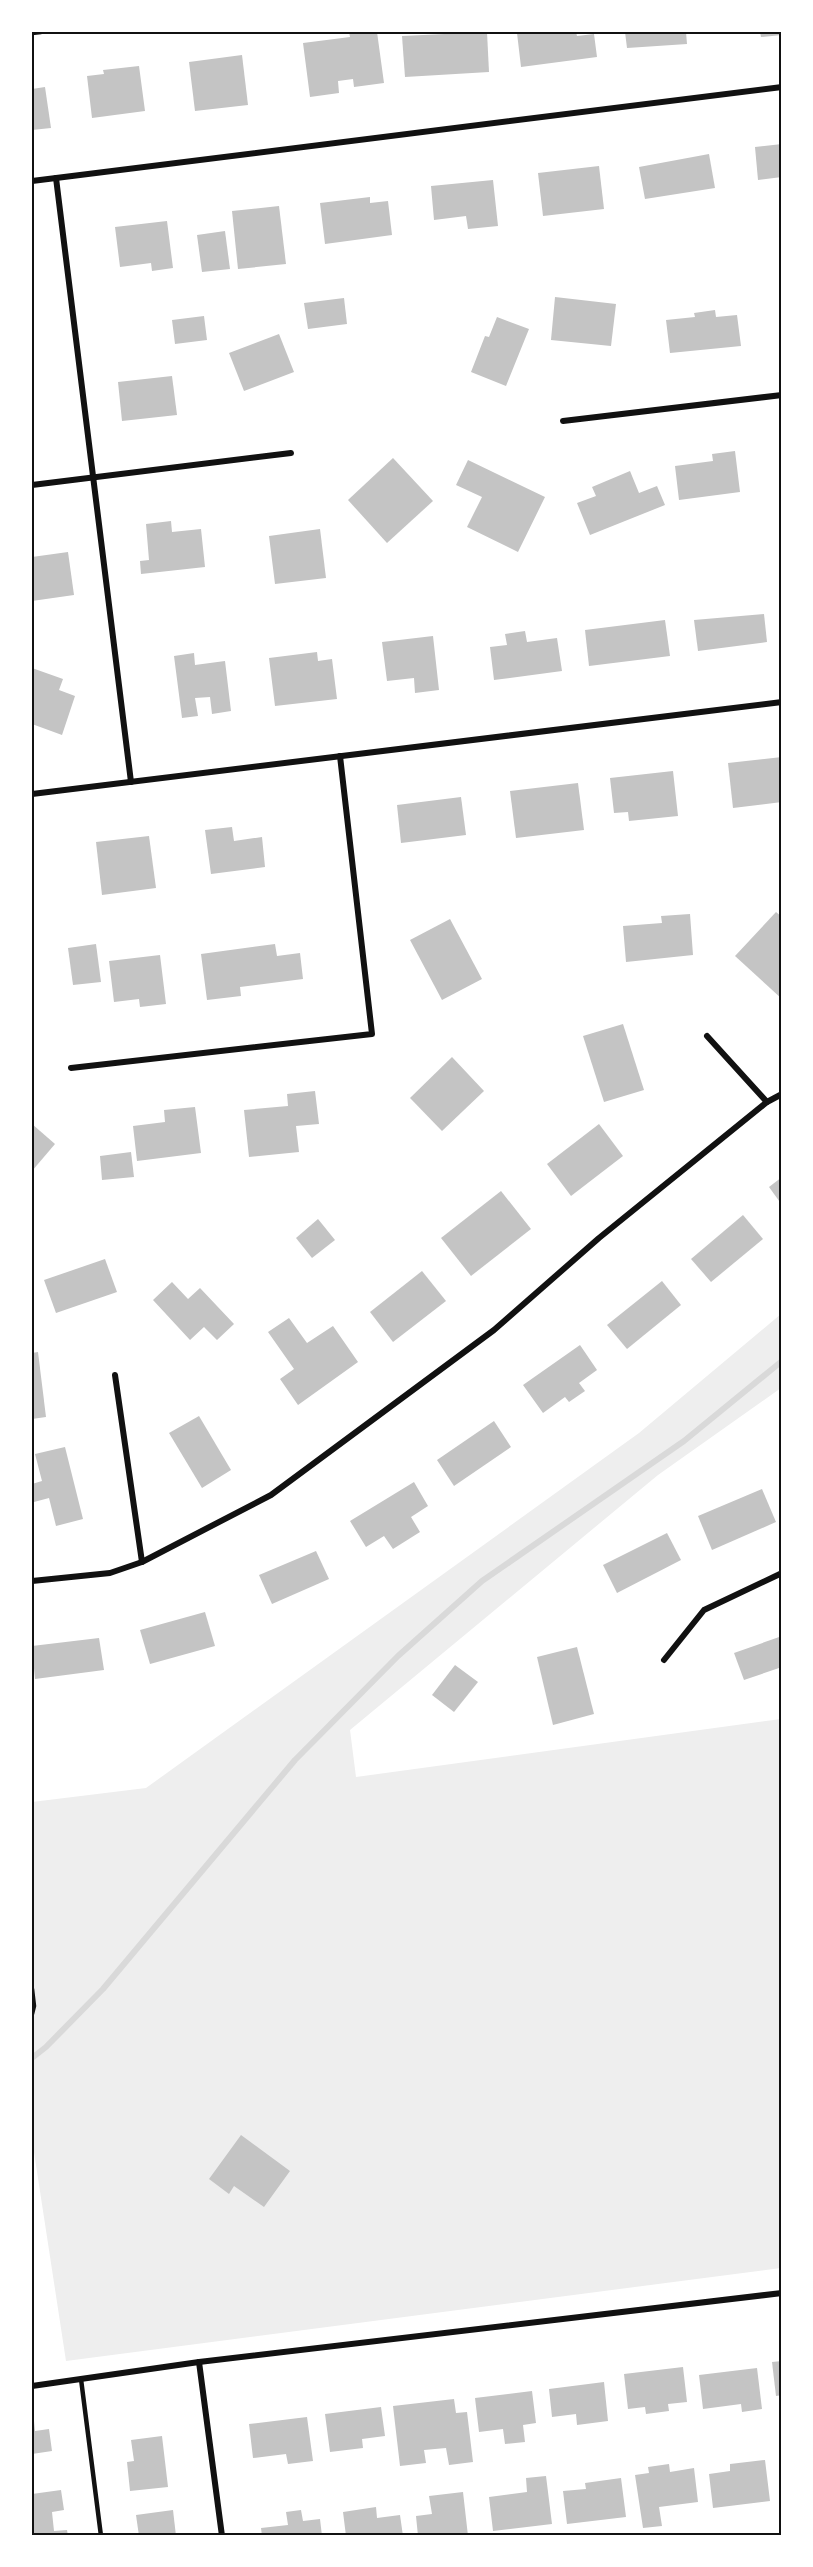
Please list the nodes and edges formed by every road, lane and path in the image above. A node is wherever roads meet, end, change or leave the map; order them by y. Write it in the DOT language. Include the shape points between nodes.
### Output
graph roads {
  1 [pos="41,32"];
  2 [pos="32,33"];
  3 [pos="782,87"];
  4 [pos="56,178"];
  5 [pos="32,181"];
  6 [pos="782,395"];
  7 [pos="563,422"];
  8 [pos="291,453"];
  9 [pos="93,478"];
  10 [pos="32,485"];
  11 [pos="782,702"];
  12 [pos="340,756"];
  13 [pos="130,782"];
  14 [pos="32,794"];
  15 [pos="707,1036"];
  16 [pos="71,1068"];
  17 [pos="782,1094"];
  18 [pos="767,1102"];
  19 [pos="115,1375"];
  20 [pos="142,1562"];
  21 [pos="782,1573"];
  22 [pos="32,1581"];
  23 [pos="664,1660"];
  24 [pos="32,1989"];
  25 [pos="32,2014"];
  26 [pos="782,2293"];
  27 [pos="199,2362"];
  28 [pos="81,2379"];
  29 [pos="32,2386"];
  30 [pos="101,2535"];
  31 [pos="222,2535"];
  1 -- 2 [label="lane"];
  3 -- 4 [label="street"];
  4 -- 5 [label="street"];
  4 -- 9 [label="street"];
  6 -- 7 [label="street"];
  8 -- 9 [label="street"];
  9 -- 10 [label="street"];
  9 -- 13 [label="street"];
  11 -- 12 [label="street"];
  12 -- 13 [label="street"];
  12 -- 16 [label="street" via="372,1034"];
  13 -- 14 [label="street"];
  15 -- 18 [label="street"];
  17 -- 18 [label="street"];
  18 -- 20 [label="street" via="599,1238 494,1330 271,1495"];
  19 -- 20 [label="street"];
  20 -- 22 [label="street" via="110,1573"];
  21 -- 23 [label="street" via="704,1610"];
  24 -- 25 [label="lane"];
  26 -- 27 [label="street"];
  27 -- 28 [label="street"];
  27 -- 31 [label="street"];
  28 -- 29 [label="street"];
  28 -- 30 [label="lane"];
}
